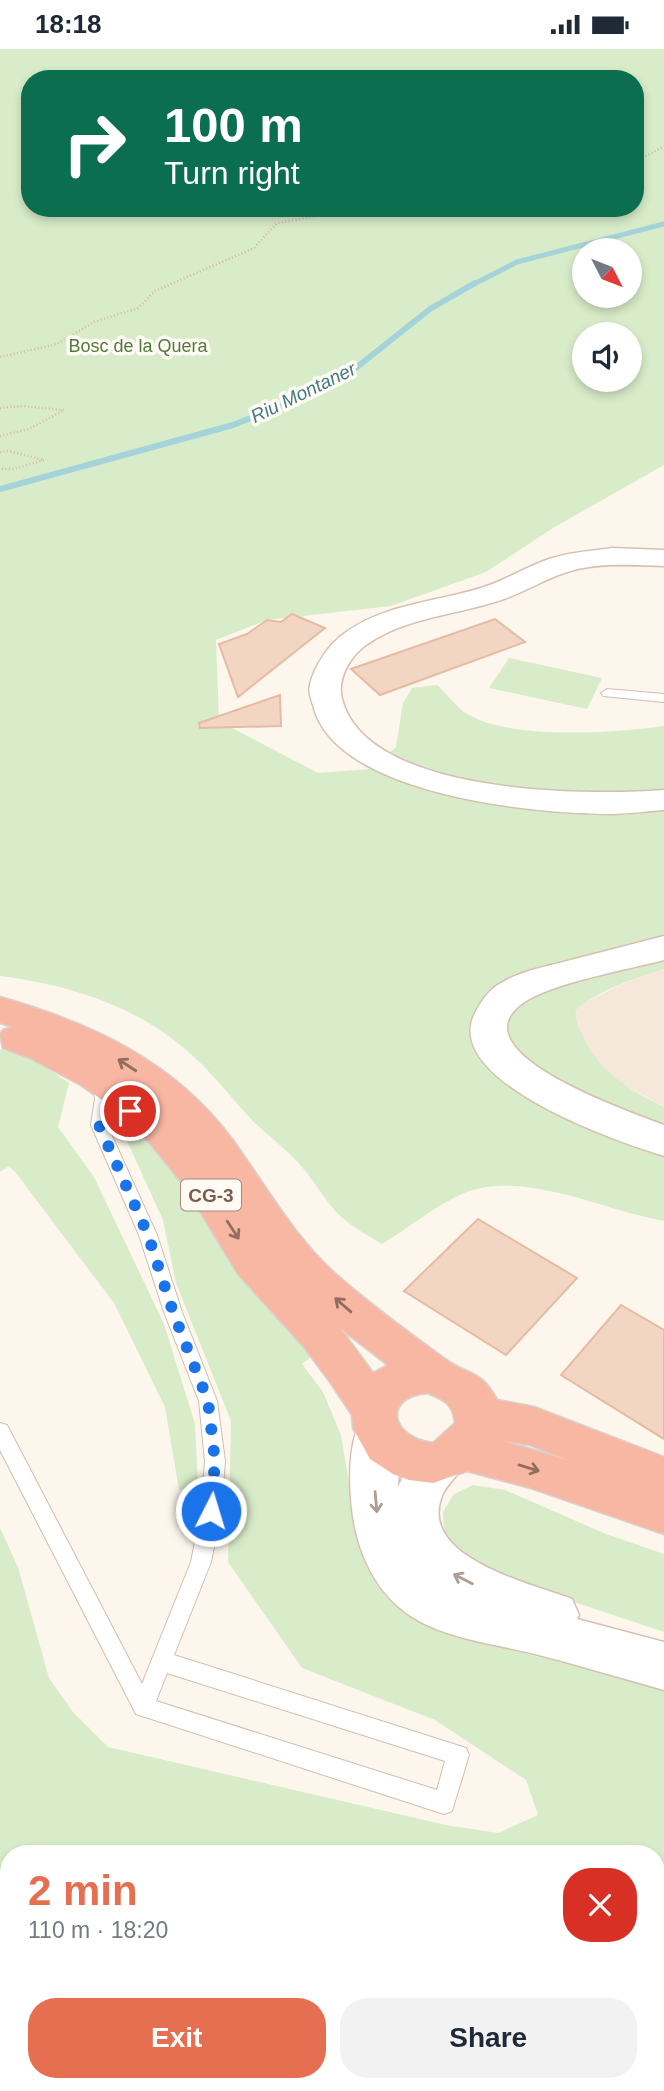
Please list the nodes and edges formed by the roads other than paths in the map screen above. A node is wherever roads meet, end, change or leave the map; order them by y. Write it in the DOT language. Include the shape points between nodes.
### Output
graph roads {
  1 [pos="664,558"];
  2 [pos="607,693"];
  3 [pos="664,698"];
  4 [pos="664,800"];
  5 [pos="664,948"];
  6 [pos="0,1010"];
  7 [pos="62,1029"];
  8 [pos="0,1034"];
  9 [pos="101,1098"];
  10 [pos="145,1113"];
  11 [pos="205,1132"];
  12 [pos="664,1141"];
  13 [pos="398,1345"];
  14 [pos="431,1374"];
  15 [pos="375,1422"];
  16 [pos="534,1426"];
  17 [pos="0,1431"];
  18 [pos="461,1441"];
  19 [pos="664,1478"];
  20 [pos="664,1513"];
  21 [pos="664,1656"];
  22 [pos="161,1661"];
  23 [pos="664,1665"];
  24 [pos="143,1707"];
  1 -- 4 [label="main road" via="612,557 559,565 492,594 394,619 355,639 335,661 324,687 331,716 349,741 393,767 427,779 545,801 612,804"];
  2 -- 3 [label="lane"];
  5 -- 12 [label="main road" via="513,990 495,1010 488,1031 497,1054 535,1084"];
  6 -- 7 [label="highway, CG-3"];
  7 -- 9 [label="lane" via="85,1055"];
  11 -- 7 [label="highway, CG-3, one-way" via="166,1092 100,1047"];
  8 -- 9 [label="highway, CG-3" via="51,1052"];
  9 -- 10 [label="highway, CG-3"];
  9 -- 22 [label="lane" via="99,1125 148,1235 208,1401 215,1461 201,1562"];
  10 -- 11 [label="lane"];
  10 -- 15 [label="highway, CG-3, one-way" via="200,1177 254,1262 349,1373"];
  13 -- 11 [label="highway, CG-3, one-way" via="367,1325 309,1274"];
  13 -- 14 [label="highway, CG-3"];
  13 -- 16 [label="highway, CG-3" via="447,1364 497,1395"];
  14 -- 15 [label="highway" via="415,1375 387,1387"];
  14 -- 18 [label="highway, CG-3" via="448,1378 473,1399"];
  15 -- 18 [label="highway, CG-3" via="384,1444 404,1458 430,1463"];
  15 -- 23 [label="main road, one-way" via="373,1468 386,1555 419,1594 471,1616"];
  16 -- 18 [label="highway, CG-3" via="499,1421"];
  16 -- 19 [label="highway, CG-3"];
  17 -- 24 [label="lane"];
  18 -- 20 [label="highway, CG-3, one-way"];
  21 -- 18 [label="main road, one-way" via="463,1580 431,1557 417,1528 419,1489"];
  22 -- 24 [label="lane"];
  22 -- 24 [label="lane" via="458,1755 444,1804"];
}
